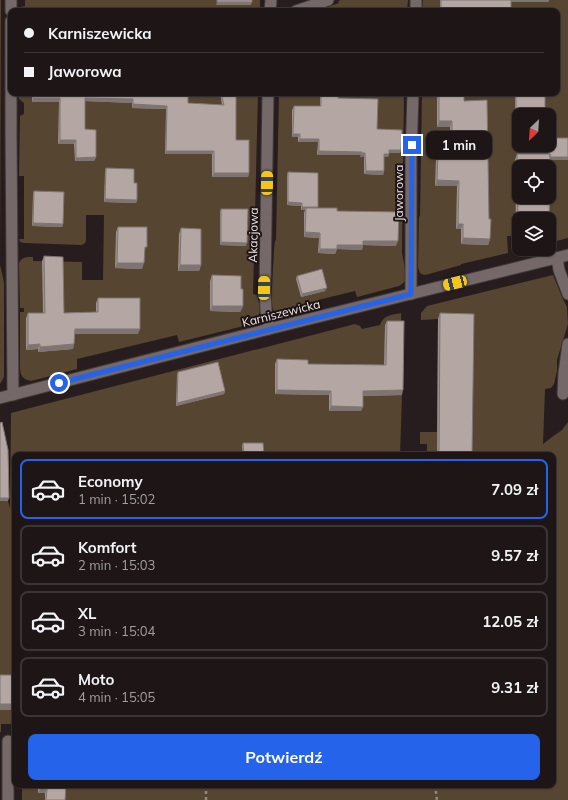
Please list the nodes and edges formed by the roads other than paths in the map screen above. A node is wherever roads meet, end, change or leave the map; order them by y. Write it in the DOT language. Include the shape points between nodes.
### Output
graph roads {
  1 [pos="328,0"];
  2 [pos="305,8"];
  3 [pos="11,96"];
  4 [pos="268,96"];
  5 [pos="413,96"];
  6 [pos="563,257"];
  7 [pos="411,294"];
  8 [pos="568,294"];
  9 [pos="270,330"];
  10 [pos="568,344"];
  11 [pos="563,394"];
  12 [pos="13,395"];
  13 [pos="0,398"];
  14 [pos="8,741"];
  15 [pos="8,800"];
  1 -- 2 [label="street"];
  3 -- 12 [label="street"];
  4 -- 9 [label="street, Akacjowa" via="264,288"];
  5 -- 7 [label="street, Jaworowa"];
  6 -- 7 [label="street, Karniszewicka"];
  6 -- 8 [label="street" via="559,270"];
  7 -- 9 [label="street, Karniszewicka"];
  9 -- 12 [label="street, Karniszewicka"];
  10 -- 11 [label="street"];
  12 -- 13 [label="street, Karniszewicka"];
  14 -- 15 [label="street"];
}
